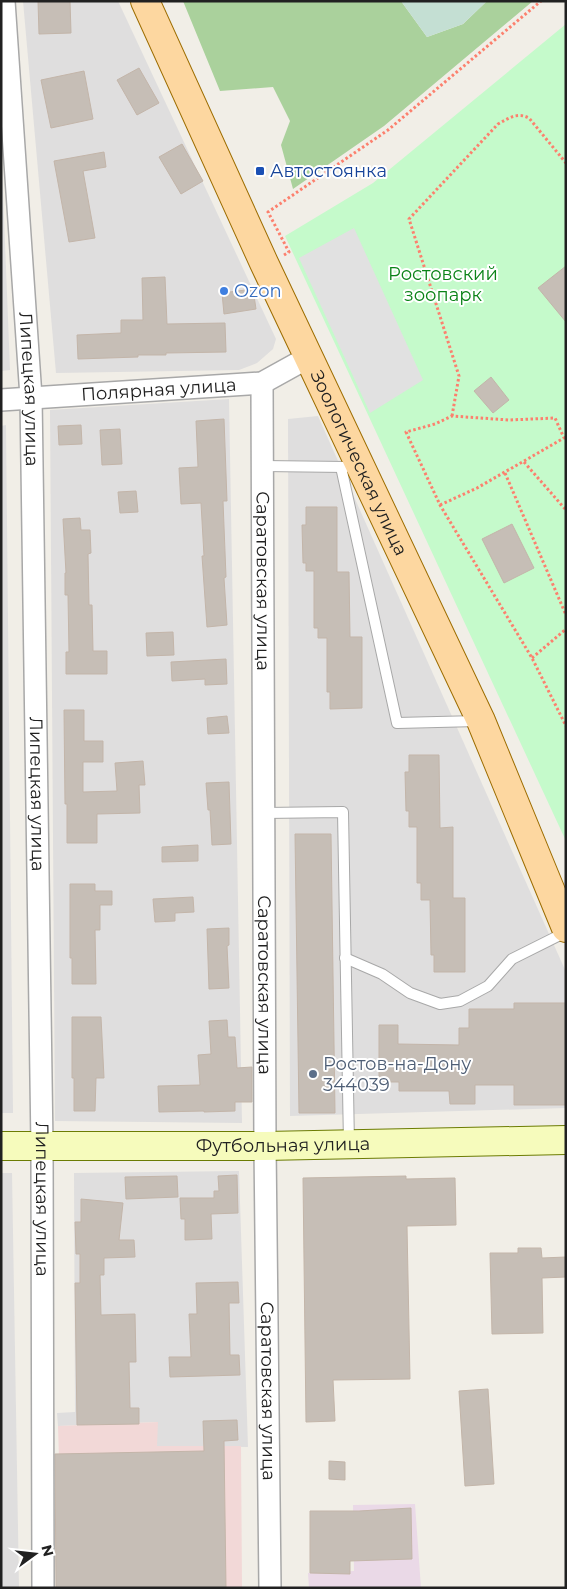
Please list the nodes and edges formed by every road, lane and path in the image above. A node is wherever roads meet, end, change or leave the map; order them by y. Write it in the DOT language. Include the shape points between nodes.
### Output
graph roads {
  1 [pos="4,1"];
  2 [pos="145,1"];
  3 [pos="541,1"];
  4 [pos="566,163"];
  5 [pos="289,252"];
  6 [pos="310,357"];
  7 [pos="262,383"];
  8 [pos="31,397"];
  9 [pos="1,400"];
  10 [pos="452,416"];
  11 [pos="524,462"];
  12 [pos="263,466"];
  13 [pos="351,467"];
  14 [pos="505,473"];
  15 [pos="440,504"];
  16 [pos="566,510"];
  17 [pos="566,615"];
  18 [pos="566,629"];
  19 [pos="532,658"];
  20 [pos="481,721"];
  21 [pos="566,726"];
  22 [pos="264,813"];
  23 [pos="566,928"];
  24 [pos="566,932"];
  25 [pos="346,958"];
  26 [pos="566,1140"];
  27 [pos="349,1144"];
  28 [pos="1,1146"];
  29 [pos="42,1146"];
  30 [pos="265,1146"];
  31 [pos="43,1588"];
  32 [pos="270,1588"];
  1 -- 8 [label="street, Липецкая улица"];
  2 -- 6 [label="main road, Зоологическая улица"];
  3 -- 5 [label="path" via="388,130 268,212"];
  4 -- 10 [label="path" via="529,118 514,115 498,124 409,219 459,376"];
  6 -- 7 [label="street, Полярная улица"];
  6 -- 13 [label="main road, Зоологическая улица"];
  7 -- 8 [label="street, Полярная улица"];
  7 -- 12 [label="street, Саратовская улица"];
  8 -- 9 [label="street, Полярная улица"];
  8 -- 29 [label="street, Липецкая улица"];
  10 -- 11 [label="path" via="509,420 555,418 564,438"];
  10 -- 15 [label="path" via="406,432"];
  11 -- 14 [label="path"];
  11 -- 16 [label="path"];
  12 -- 13 [label="lane"];
  12 -- 22 [label="street, Саратовская улица"];
  13 -- 20 [label="main road, Зоологическая улица"];
  13 -- 20 [label="lane" via="397,723"];
  14 -- 15 [label="path"];
  14 -- 17 [label="path"];
  15 -- 19 [label="path"];
  18 -- 19 [label="path"];
  19 -- 21 [label="path"];
  20 -- 23 [label="main road, Зоологическая улица"];
  22 -- 25 [label="lane" via="343,812"];
  22 -- 30 [label="street, Саратовская улица"];
  24 -- 25 [label="lane" via="512,959 488,986 460,1001 440,1004 410,993 382,974"];
  25 -- 27 [label="lane"];
  26 -- 27 [label="main road, Футбольная улица"];
  27 -- 30 [label="main road, Футбольная улица"];
  28 -- 29 [label="main road, Футбольная улица"];
  29 -- 30 [label="main road, Футбольная улица"];
  29 -- 31 [label="street, Липецкая улица"];
  30 -- 32 [label="street, Саратовская улица"];
}
